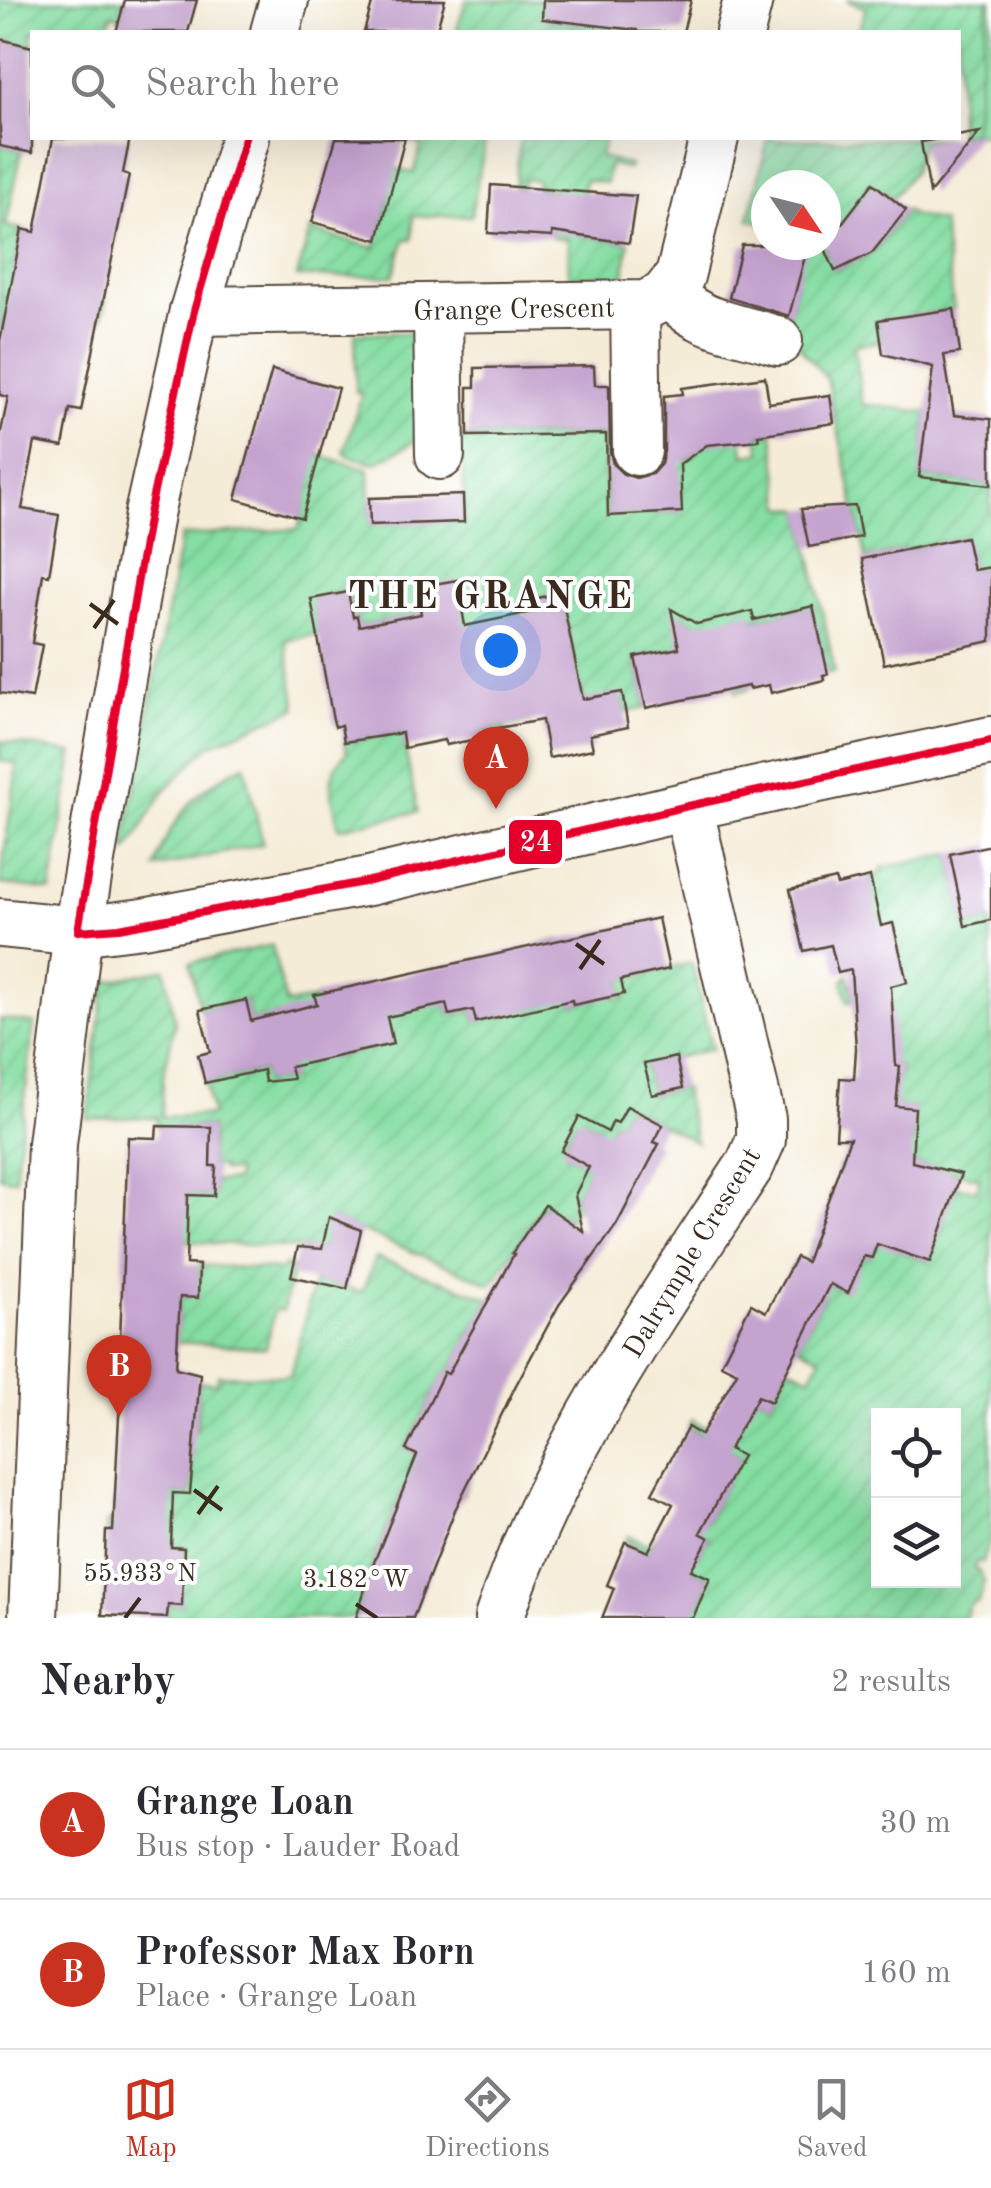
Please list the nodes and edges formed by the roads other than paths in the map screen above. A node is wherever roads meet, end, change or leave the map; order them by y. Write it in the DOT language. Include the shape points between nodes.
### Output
graph roads {
  1 [pos="284,0"];
  2 [pos="748,0"];
  3 [pos="276,30"];
  4 [pos="740,30"];
  5 [pos="243,140"];
  6 [pos="714,140"];
  7 [pos="653,298"];
  8 [pos="438,310"];
  9 [pos="194,311"];
  10 [pos="778,342"];
  11 [pos="636,452"];
  12 [pos="440,456"];
  13 [pos="991,741"];
  14 [pos="688,806"];
  15 [pos="0,923"];
  16 [pos="78,931"];
  17 [pos="34,1618"];
  18 [pos="499,1618"];
  1 -- 3 [label="street"];
  2 -- 4 [label="street"];
  5 -- 9 [label="street"];
  6 -- 7 [label="street" via="680,276"];
  7 -- 8 [label="street, Grange Crescent"];
  7 -- 10 [label="street"];
  7 -- 11 [label="street"];
  8 -- 9 [label="street, Grange Crescent"];
  8 -- 12 [label="street"];
  9 -- 16 [label="street" via="145,532"];
  13 -- 14 [label="street"];
  14 -- 16 [label="street" via="369,882"];
  14 -- 18 [label="street, Dalrymple Crescent" via="761,1140 556,1484"];
  15 -- 16 [label="street"];
  16 -- 17 [label="street" via="52,1144"];
}
